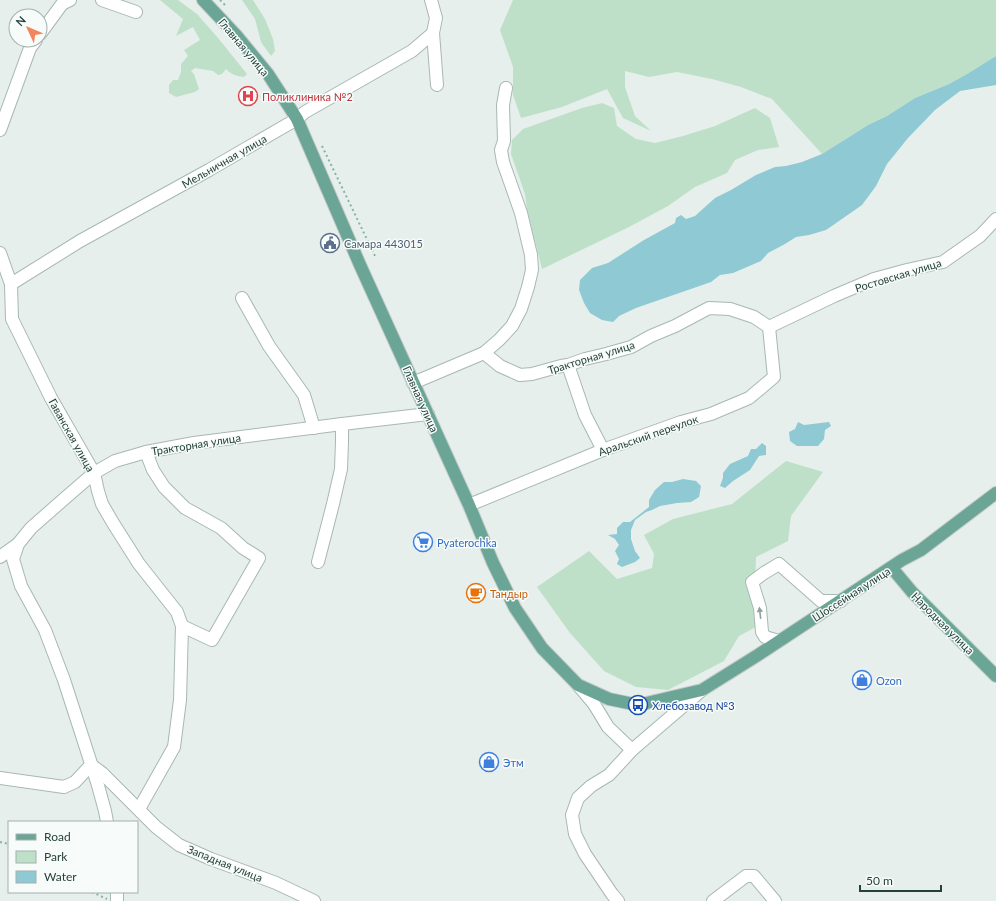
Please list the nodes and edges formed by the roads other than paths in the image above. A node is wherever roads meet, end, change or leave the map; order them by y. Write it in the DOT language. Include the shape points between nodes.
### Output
graph roads {
  1 [pos="70,0"];
  2 [pos="102,0"];
  3 [pos="203,0"];
  4 [pos="431,0"];
  5 [pos="136,12"];
  6 [pos="48,23"];
  7 [pos="433,33"];
  8 [pos="30,48"];
  9 [pos="437,84"];
  10 [pos="506,88"];
  11 [pos="297,119"];
  12 [pos="0,130"];
  13 [pos="996,219"];
  14 [pos="0,253"];
  15 [pos="11,284"];
  16 [pos="242,298"];
  17 [pos="770,327"];
  18 [pos="484,353"];
  19 [pos="568,365"];
  20 [pos="414,383"];
  21 [pos="428,414"];
  22 [pos="342,424"];
  23 [pos="314,428"];
  24 [pos="603,450"];
  25 [pos="146,452"];
  26 [pos="94,473"];
  27 [pos="996,493"];
  28 [pos="469,505"];
  29 [pos="18,544"];
  30 [pos="0,557"];
  31 [pos="318,562"];
  32 [pos="892,568"];
  33 [pos="841,601"];
  34 [pos="182,626"];
  35 [pos="779,641"];
  36 [pos="996,676"];
  37 [pos="578,685"];
  38 [pos="702,690"];
  39 [pos="632,750"];
  40 [pos="91,765"];
  41 [pos="0,778"];
  42 [pos="139,809"];
  43 [pos="107,821"];
  44 [pos="314,901"];
  45 [pos="618,901"];
  46 [pos="713,901"];
  47 [pos="775,901"];
  1 -- 6 [label="street" via="62,4"];
  2 -- 5 [label="street"];
  3 -- 11 [label="main road, Главная улица" via="268,74"];
  4 -- 7 [label="street" via="436,18"];
  7 -- 9 [label="street"];
  7 -- 11 [label="street, Мельничная улица" via="412,51"];
  8 -- 12 [label="street"];
  10 -- 18 [label="street" via="503,106 504,141 501,150 521,213 532,270 521,309 512,326"];
  11 -- 15 [label="street, Мельничная улица" via="80,241"];
  11 -- 20 [label="main road, Главная улица"];
  13 -- 17 [label="street, Ростовская улица" via="980,236 943,262 874,279"];
  14 -- 15 [label="street, Гаванская улица"];
  15 -- 26 [label="street, Гаванская улица" via="12,319 51,398"];
  16 -- 23 [label="street" via="269,346 304,395"];
  17 -- 19 [label="street, Тракторная улица" via="754,317 730,309 709,308 631,347"];
  17 -- 24 [label="street, Аральский переулок" via="774,378 749,398 711,414"];
  18 -- 19 [label="street, Тракторная улица" via="500,366 520,375"];
  18 -- 20 [label="street"];
  19 -- 24 [label="street" via="585,415"];
  20 -- 21 [label="main road, Главная улица"];
  21 -- 22 [label="street, Тракторная улица"];
  21 -- 28 [label="main road, Главная улица"];
  22 -- 23 [label="street, Тракторная улица"];
  22 -- 31 [label="street" via="341,470"];
  23 -- 25 [label="street, Тракторная улица"];
  24 -- 28 [label="street, Аральский переулок"];
  25 -- 26 [label="street, Тракторная улица" via="116,461"];
  25 -- 34 [label="street" via="153,470 164,487 185,508 221,528 243,548 259,558 212,640"];
  26 -- 29 [label="street, Тракторная улица" via="31,528"];
  26 -- 34 [label="street, Гаванская улица" via="102,504 109,517 139,564 177,612"];
  27 -- 32 [label="main road, Шоссейная улица" via="921,550"];
  28 -- 37 [label="main road, Главная улица" via="515,608 542,648"];
  29 -- 30 [label="street, Тракторная улица"];
  29 -- 40 [label="street" via="13,559 21,586 45,630"];
  32 -- 33 [label="main road, Шоссейная улица"];
  32 -- 36 [label="main road, Народная улица" via="912,592"];
  33 -- 35 [label="main road, Шоссейная улица"];
  35 -- 33 [label="street, one-way" via="765,637 762,632 760,608 752,582 764,573 779,564 821,601"];
  34 -- 42 [label="street" via="180,700 174,747"];
  35 -- 38 [label="main road, Шоссейная улица"];
  37 -- 38 [label="main road, Главная улица" via="609,699 638,705"];
  37 -- 39 [label="street" via="608,727"];
  38 -- 39 [label="street"];
  39 -- 45 [label="street" via="609,775 578,798 572,815 575,834 585,854"];
  40 -- 41 [label="street" via="75,782 64,787"];
  40 -- 42 [label="street, Западная улица"];
  40 -- 43 [label="street"];
  42 -- 44 [label="street, Западная улица" via="156,827 179,845 276,883"];
  46 -- 47 [label="street" via="746,876 754,876"];
}
